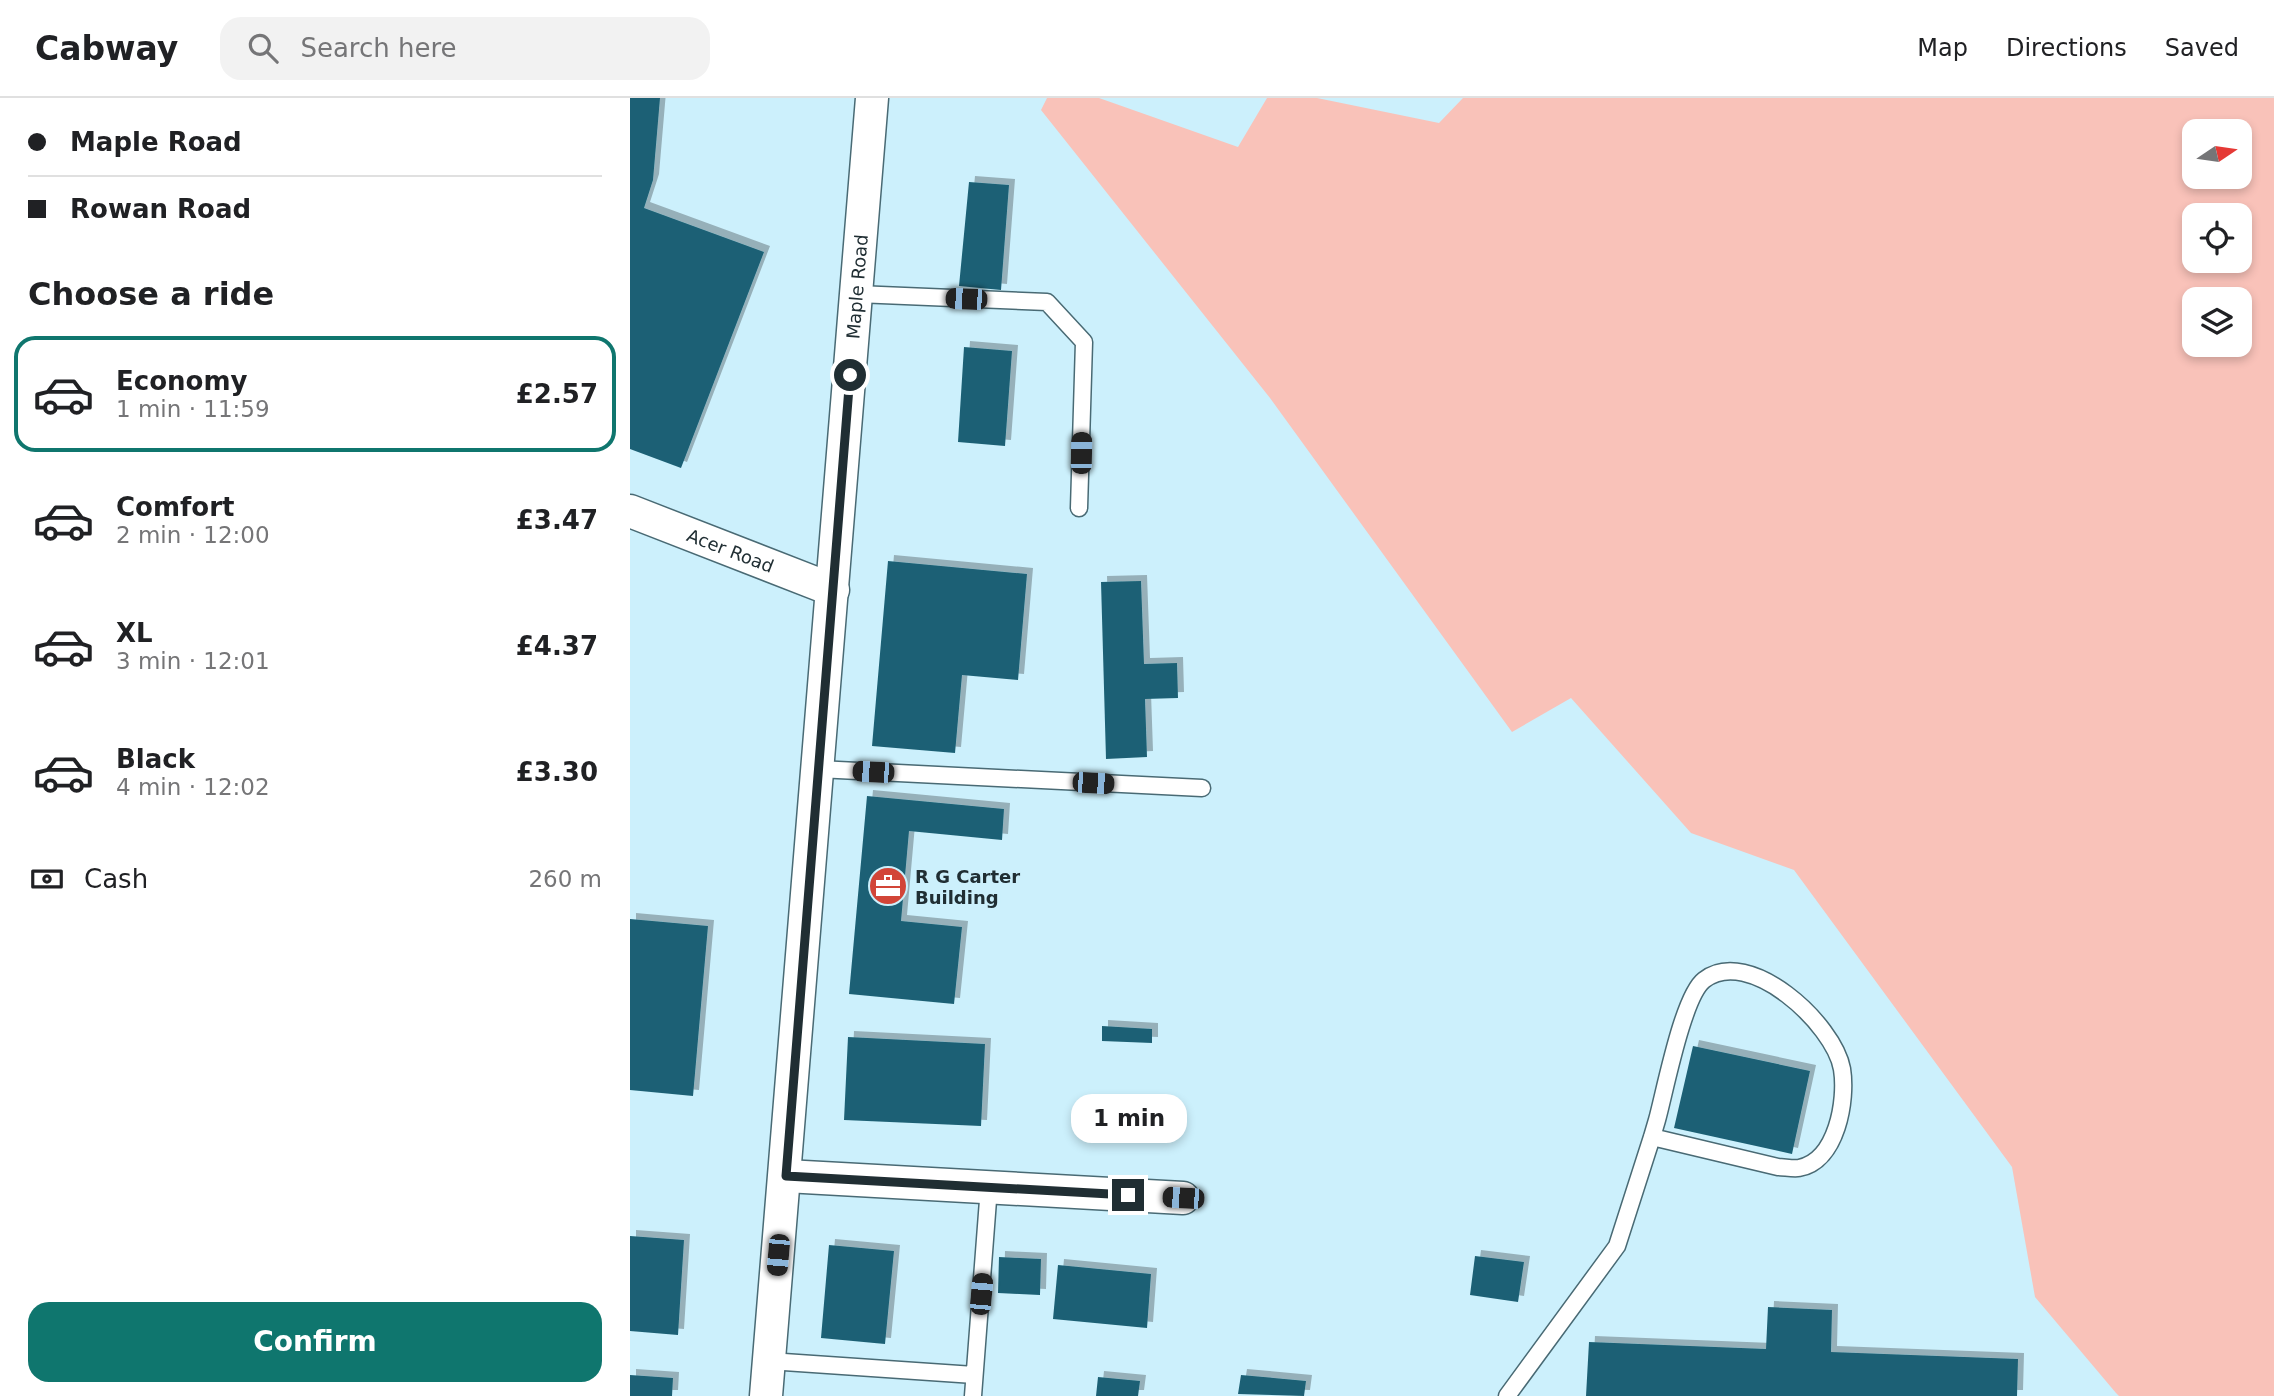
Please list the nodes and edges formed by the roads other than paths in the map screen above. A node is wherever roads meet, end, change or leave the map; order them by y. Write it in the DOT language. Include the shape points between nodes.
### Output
graph roads {
  1 [pos="872,98"];
  2 [pos="857,294"];
  3 [pos="1080,508"];
  4 [pos="630,511"];
  5 [pos="833,590"];
  6 [pos="818,769"];
  7 [pos="1202,788"];
  8 [pos="1652,1137"];
  9 [pos="786,1176"];
  10 [pos="989,1187"];
  11 [pos="1183,1198"];
  12 [pos="769,1361"];
  13 [pos="974,1375"];
  14 [pos="766,1396"];
  15 [pos="972,1396"];
  16 [pos="1507,1396"];
  1 -- 2 [label="street, Maple Road"];
  2 -- 3 [label="lane" via="1047,302 1084,342"];
  2 -- 5 [label="street, Maple Road"];
  4 -- 5 [label="street, Acer Road"];
  5 -- 6 [label="street, Maple Road"];
  6 -- 7 [label="lane"];
  6 -- 9 [label="street, Maple Road"];
  8 -- 8 [label="lane" via="1689,1004 1702,981 1722,970 1744,971 1765,980 1800,1005 1831,1041 1842,1068 1842,1109 1831,1140 1817,1159 1799,1168 1778,1167"];
  8 -- 16 [label="lane" via="1617,1246"];
  9 -- 10 [label="street"];
  9 -- 12 [label="street, Maple Road"];
  10 -- 11 [label="street"];
  10 -- 13 [label="lane"];
  12 -- 13 [label="lane"];
  12 -- 14 [label="street, Maple Road"];
  13 -- 15 [label="lane"];
}
